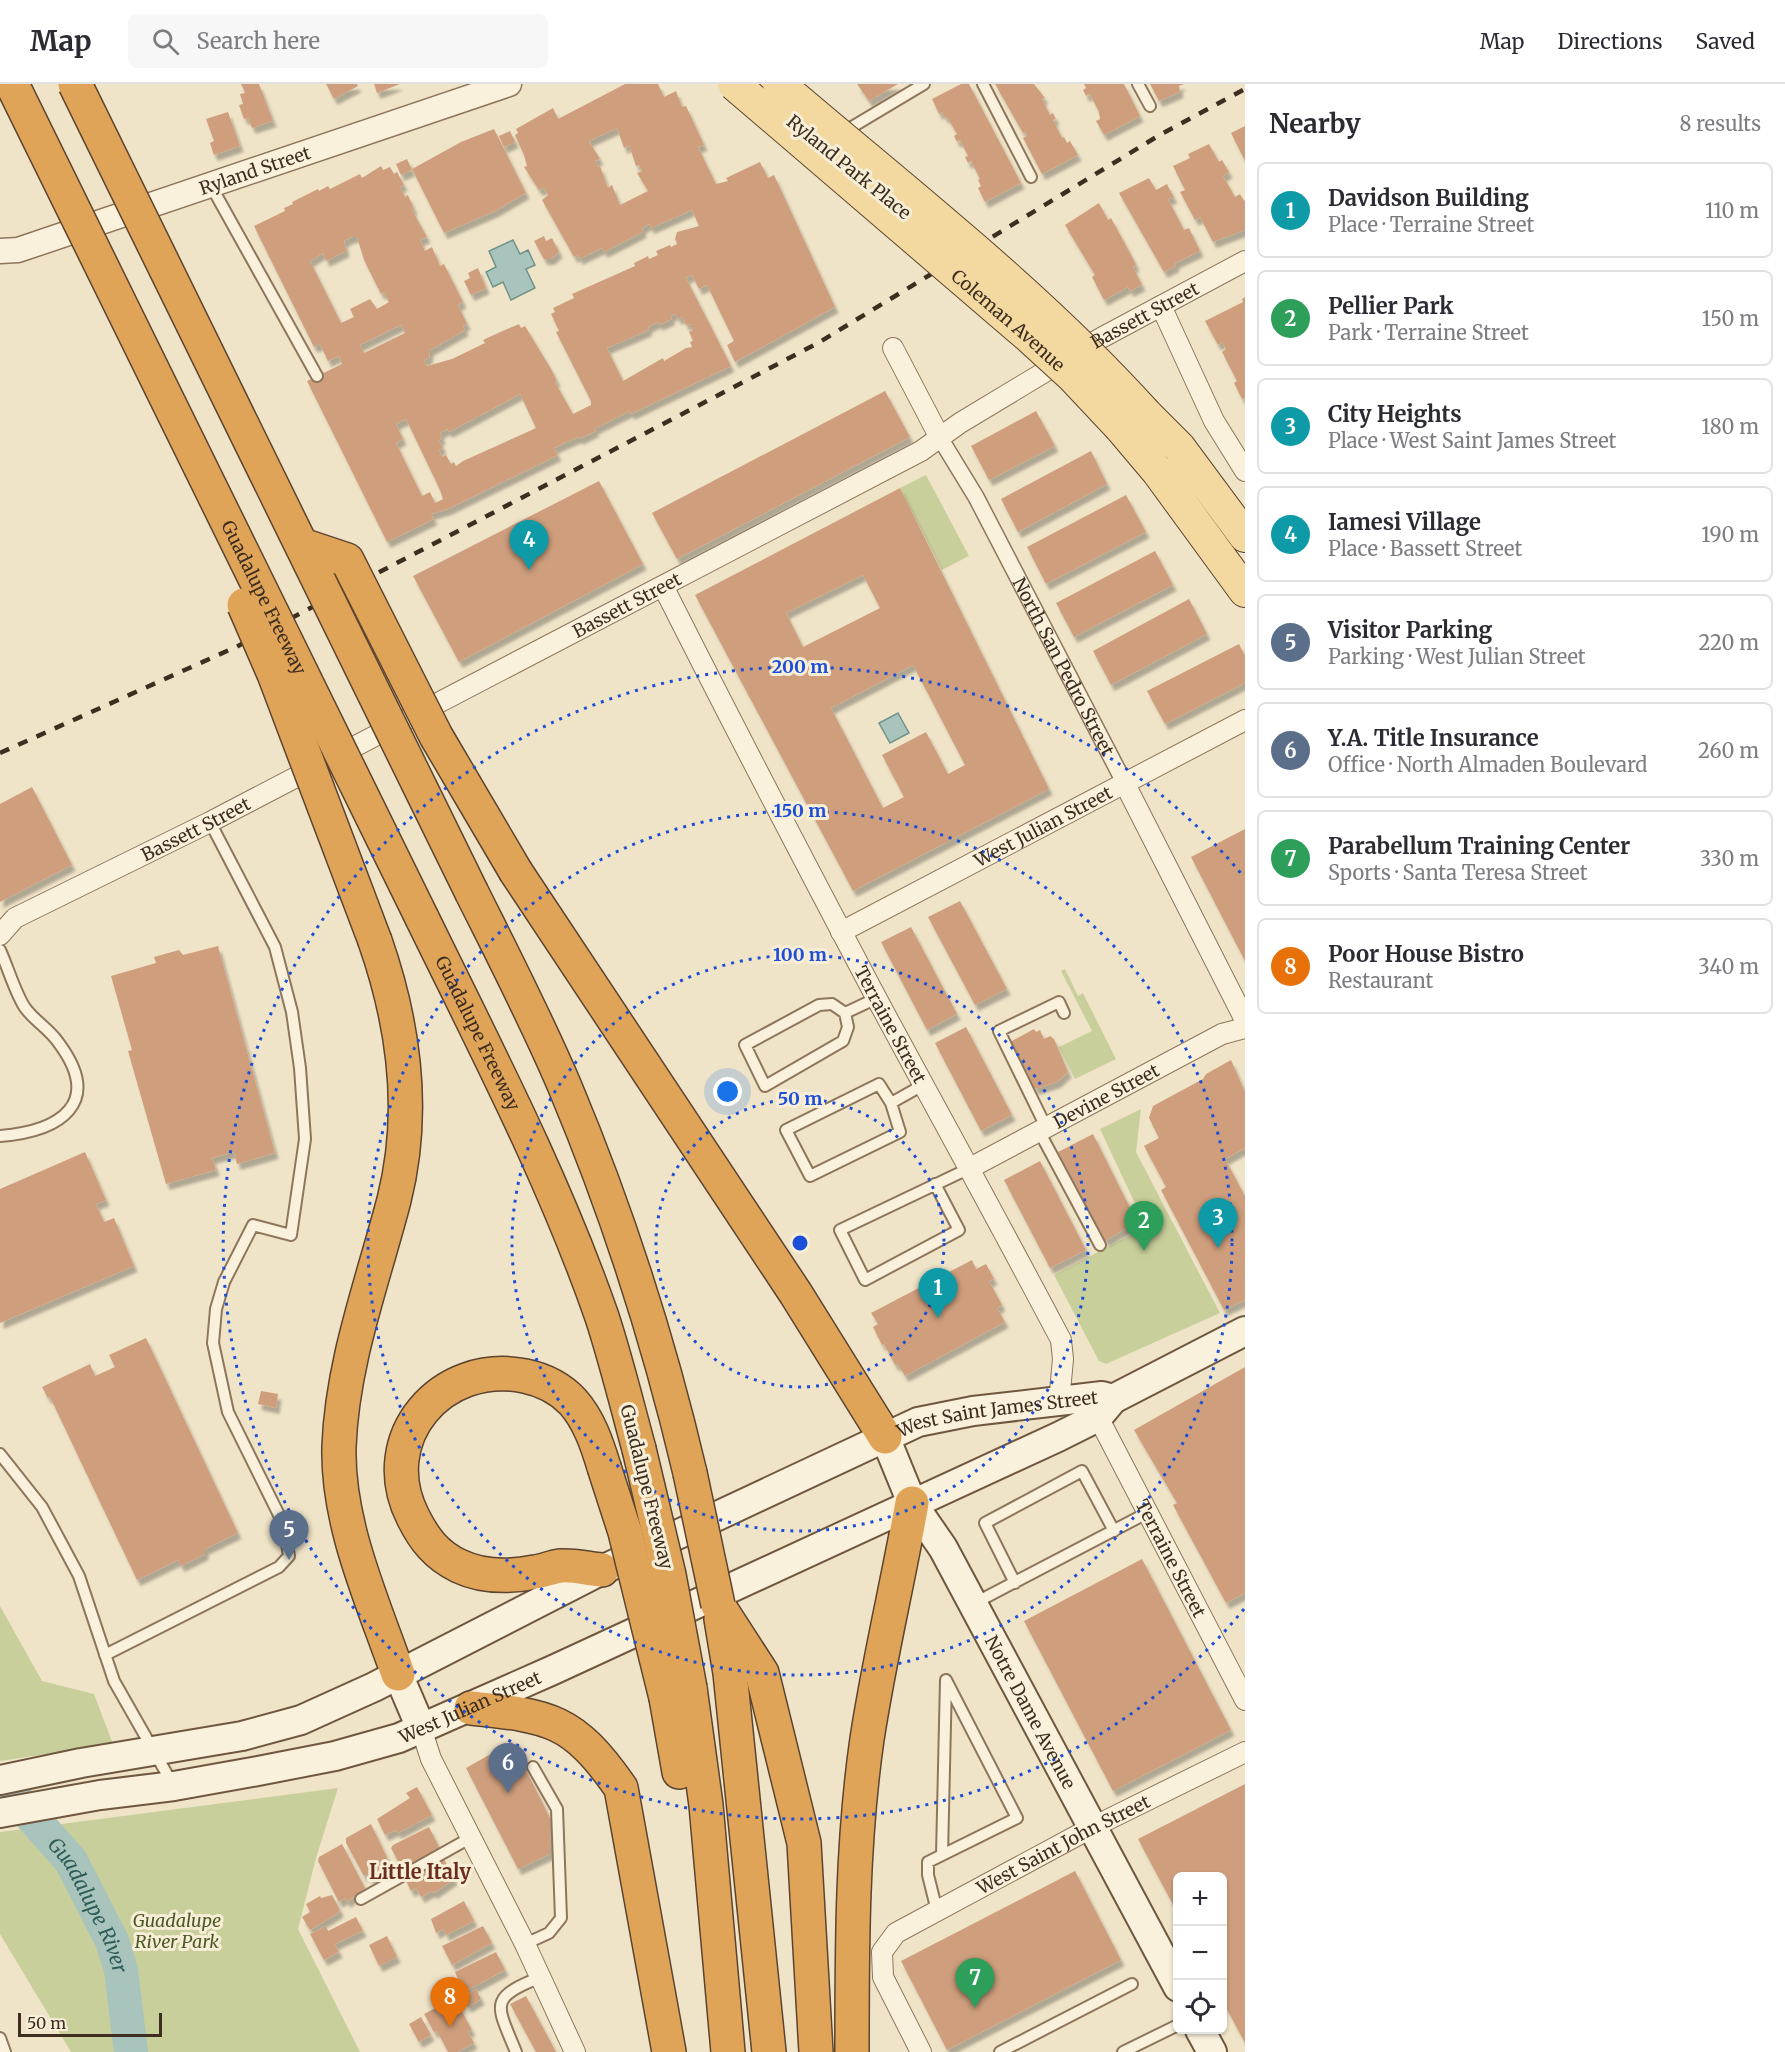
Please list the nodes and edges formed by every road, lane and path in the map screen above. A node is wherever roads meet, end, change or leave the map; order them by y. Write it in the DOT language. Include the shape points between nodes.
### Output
graph roads {
  1 [pos="12,84"];
  2 [pos="75,84"];
  3 [pos="509,84"];
  4 [pos="725,84"];
  5 [pos="778,84"];
  6 [pos="924,84"];
  7 [pos="983,84"];
  8 [pos="1138,84"];
  9 [pos="740,93"];
  10 [pos="1150,106"];
  11 [pos="829,140"];
  12 [pos="806,154"];
  13 [pos="1031,177"];
  14 [pos="210,184"];
  15 [pos="0,251"];
  16 [pos="1245,261"];
  17 [pos="113,291"];
  18 [pos="1161,306"];
  19 [pos="893,348"];
  20 [pos="317,376"];
  21 [pos="1133,421"];
  22 [pos="940,438"];
  23 [pos="1245,471"];
  24 [pos="1245,536"];
  25 [pos="302,544"];
  26 [pos="663,586"];
  27 [pos="1245,591"];
  28 [pos="1245,720"];
  29 [pos="1125,784"];
  30 [pos="210,822"];
  31 [pos="842,932"];
  32 [pos="0,935"];
  33 [pos="0,950"];
  34 [pos="877,998"];
  35 [pos="845,1013"];
  36 [pos="1064,1013"];
  37 [pos="1245,1020"];
  38 [pos="1245,1028"];
  39 [pos="923,1085"];
  40 [pos="891,1103"];
  41 [pos="1043,1129"];
  42 [pos="0,1136"];
  43 [pos="969,1168"];
  44 [pos="935,1184"];
  45 [pos="1100,1245"];
  46 [pos="1245,1331"];
  47 [pos="1059,1402"];
  48 [pos="1105,1408"];
  49 [pos="885,1437"];
  50 [pos="1058,1437"];
  51 [pos="0,1454"];
  52 [pos="912,1503"];
  53 [pos="1147,1513"];
  54 [pos="1114,1531"];
  55 [pos="602,1570"];
  56 [pos="1015,1583"];
  57 [pos="973,1604"];
  58 [pos="105,1655"];
  59 [pos="742,1668"];
  60 [pos="398,1674"];
  61 [pos="678,1693"];
  62 [pos="1245,1700"];
  63 [pos="471,1708"];
  64 [pos="421,1728"];
  65 [pos="153,1751"];
  66 [pos="1245,1752"];
  67 [pos="533,1767"];
  68 [pos="0,1780"];
  69 [pos="174,1786"];
  70 [pos="0,1814"];
  71 [pos="1091,1828"];
  72 [pos="470,1838"];
  73 [pos="942,1855"];
  74 [pos="361,1899"];
  75 [pos="937,1911"];
  76 [pos="525,1944"];
  77 [pos="541,1977"];
  78 [pos="1174,1980"];
  79 [pos="1132,1984"];
  80 [pos="1173,2027"];
  81 [pos="1202,2034"];
  82 [pos="852,2037"];
  83 [pos="0,2038"];
  84 [pos="815,2038"];
  85 [pos="5,2052"];
  86 [pos="516,2052"];
  87 [pos="575,2052"];
  88 [pos="669,2052"];
  89 [pos="728,2052"];
  90 [pos="769,2052"];
  91 [pos="921,2052"];
  92 [pos="1000,2052"];
  93 [pos="1123,2052"];
  94 [pos="1212,2052"];
  1 -- 17 [label="highway, Guadalupe Freeway, bridge"];
  2 -- 25 [label="highway, bridge"];
  3 -- 14 [label="street, Ryland Street"];
  4 -- 9 [label="lane, Ryland Park Place"];
  5 -- 9 [label="street"];
  5 -- 11 [label="lane, Ryland Park Place"];
  5 -- 21 [label="main road, Coleman Avenue, bridge" via="1035,303 1100,364"];
  6 -- 11 [label="lane"];
  7 -- 13 [label="lane"];
  8 -- 10 [label="lane"];
  9 -- 12 [label="lane, Ryland Park Place"];
  9 -- 21 [label="main road, Coleman Avenue, bridge" via="1073,377"];
  11 -- 12 [label="lane"];
  11 -- 12 [label="lane, Ryland Park Place" via="937,216 902,235"];
  14 -- 15 [label="street, Ryland Street" via="18,250"];
  14 -- 20 [label="lane"];
  16 -- 18 [label="street, Bassett Street"];
  17 -- 60 [label="highway, bridge" via="117,342 270,663 375,941 399,1028 405,1080 404,1145 349,1373 339,1449 353,1541"];
  17 -- 61 [label="highway, Guadalupe Freeway, bridge" via="555,1197 602,1318 639,1449 669,1575"];
  18 -- 22 [label="street, Bassett Street" via="1092,343"];
  18 -- 23 [label="street" via="1214,421"];
  19 -- 22 [label="street, North San Pedro Street"];
  21 -- 24 [label="main road, Coleman Avenue" via="1179,447"];
  21 -- 27 [label="main road, Coleman Avenue" via="1158,472"];
  22 -- 26 [label="street, Bassett Street"];
  22 -- 29 [label="street, North San Pedro Street" via="976,497"];
  25 -- 49 [label="highway, bridge" via="347,560 436,736 516,872 796,1294"];
  25 -- 59 [label="highway, bridge" via="537,1026 594,1161 634,1273 679,1428 718,1605"];
  26 -- 30 [label="street, Bassett Street"];
  26 -- 31 [label="street, Terraine Street"];
  28 -- 29 [label="street, West Julian Street"];
  29 -- 31 [label="street, West Julian Street"];
  29 -- 37 [label="street, North San Pedro Street"];
  30 -- 32 [label="street, Bassett Street" via="15,918"];
  30 -- 58 [label="lane" via="275,947 292,1012 300,1068 305,1139 291,1235 254,1226 225,1282 216,1309 213,1343 228,1412 284,1525 289,1556 279,1567"];
  31 -- 34 [label="street, Terraine Street"];
  33 -- 42 [label="lane" via="24,1008 59,1042 74,1070 76,1101 60,1120 38,1130"];
  34 -- 35 [label="lane"];
  34 -- 39 [label="street, Terraine Street"];
  35 -- 35 [label="lane" via="832,1004 819,1005 745,1045 765,1086 843,1041 848,1027"];
  36 -- 41 [label="lane" via="1059,1002 999,1031"];
  38 -- 41 [label="street, Devine Street" via="1222,1034"];
  39 -- 40 [label="lane"];
  39 -- 43 [label="street, Terraine Street"];
  40 -- 40 [label="lane" via="879,1084 786,1130 810,1176 900,1132"];
  41 -- 43 [label="street, Devine Street"];
  41 -- 45 [label="lane"];
  43 -- 44 [label="lane"];
  43 -- 47 [label="street, Terraine Street" via="1061,1340"];
  44 -- 44 [label="lane" via="959,1230 865,1280 840,1230"];
  46 -- 48 [label="main road, West Saint James Street"];
  47 -- 48 [label="main road, West Saint James Street" via="1102,1396"];
  47 -- 49 [label="main road, West Saint James Street" via="1002,1407 918,1422"];
  47 -- 50 [label="main road"];
  48 -- 50 [label="main road, West Saint James Street"];
  48 -- 53 [label="street, Terraine Street"];
  49 -- 52 [label="main road, Notre Dame Avenue"];
  49 -- 55 [label="main road"];
  50 -- 52 [label="main road, West Saint James Street"];
  51 -- 58 [label="lane" via="42,1507 79,1576"];
  52 -- 57 [label="main road, Notre Dame Avenue" via="943,1548"];
  52 -- 63 [label="main road, West Julian Street"];
  52 -- 82 [label="highway" via="863,1776 854,1874"];
  53 -- 54 [label="lane"];
  53 -- 62 [label="street, Terraine Street"];
  54 -- 56 [label="lane"];
  54 -- 56 [label="lane" via="1082,1471 1072,1476 985,1523"];
  55 -- 60 [label="main road"];
  55 -- 61 [label="highway, bridge" via="561,1566 512,1576 492,1575 459,1566 425,1541 404,1490 401,1459 410,1430 424,1408 440,1392 498,1373 538,1379 564,1394 582,1414 592,1431"];
  56 -- 57 [label="lane"];
  57 -- 71 [label="main road, Notre Dame Avenue"];
  58 -- 65 [label="lane" via="114,1681"];
  59 -- 84 [label="highway" via="762,1673 804,1843"];
  59 -- 90 [label="highway"];
  60 -- 64 [label="main road"];
  60 -- 65 [label="main road" via="301,1719 242,1736"];
  61 -- 89 [label="highway" via="684,1806 695,1903 719,1943"];
  63 -- 64 [label="main road, West Julian Street"];
  63 -- 88 [label="highway" via="529,1714 561,1726 599,1757 621,1788"];
  64 -- 69 [label="main road, West Julian Street" via="335,1756"];
  64 -- 72 [label="street" via="431,1759"];
  65 -- 68 [label="main road"];
  65 -- 69 [label="lane"];
  66 -- 71 [label="street, West Saint John Street"];
  67 -- 76 [label="lane" via="557,1809 561,1918 549,1933"];
  69 -- 70 [label="main road, West Julian Street"];
  71 -- 75 [label="street, West Saint John Street"];
  71 -- 78 [label="main road, Notre Dame Avenue"];
  72 -- 74 [label="lane"];
  72 -- 76 [label="street"];
  73 -- 73 [label="lane" via="1017,1818 946,1680 944,1797"];
  73 -- 75 [label="lane" via="928,1862"];
  75 -- 91 [label="street, West Saint John Street" via="896,1933 882,1952 884,1977"];
  76 -- 77 [label="street"];
  77 -- 86 [label="lane" via="504,1996 500,2004 500,2014"];
  77 -- 87 [label="street"];
  79 -- 92 [label="lane"];
  80 -- 93 [label="lane"];
  81 -- 94 [label="main road"];
  83 -- 85 [label="lane"];
}
